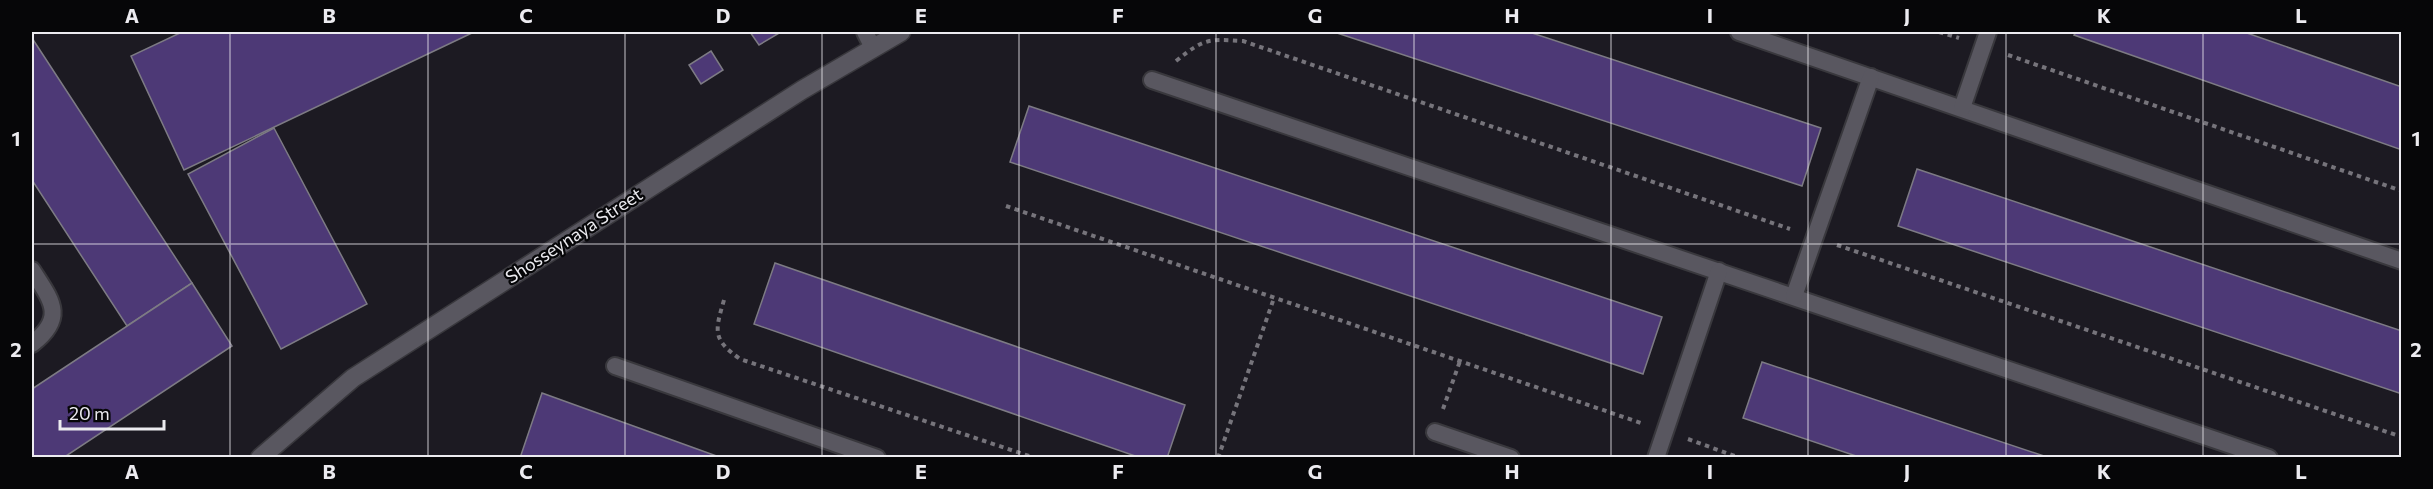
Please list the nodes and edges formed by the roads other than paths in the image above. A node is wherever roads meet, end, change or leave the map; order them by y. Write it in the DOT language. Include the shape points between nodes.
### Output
graph roads {
  1 [pos="865,32"];
  2 [pos="901,32"];
  3 [pos="1739,32"];
  4 [pos="1986,39"];
  5 [pos="873,48"];
  6 [pos="1871,77"];
  7 [pos="1152,80"];
  8 [pos="1962,108"];
  9 [pos="2402,261"];
  10 [pos="32,270"];
  11 [pos="1719,271"];
  12 [pos="1794,296"];
  13 [pos="32,344"];
  14 [pos="615,366"];
  15 [pos="1435,432"];
  16 [pos="260,458"];
  17 [pos="877,458"];
  18 [pos="1511,458"];
  19 [pos="1656,458"];
  20 [pos="2269,458"];
  1 -- 5 [label="lane"];
  2 -- 5 [label="main road, Shosseynaya Street"];
  3 -- 6 [label="lane"];
  4 -- 8 [label="lane"];
  5 -- 16 [label="main road, Shosseynaya Street" via="353,378"];
  6 -- 8 [label="lane"];
  6 -- 12 [label="lane"];
  7 -- 11 [label="lane"];
  8 -- 9 [label="lane"];
  10 -- 13 [label="lane" via="54,312 45,333"];
  11 -- 12 [label="lane"];
  11 -- 19 [label="lane"];
  12 -- 20 [label="lane"];
  14 -- 17 [label="lane"];
  15 -- 18 [label="lane"];
}
